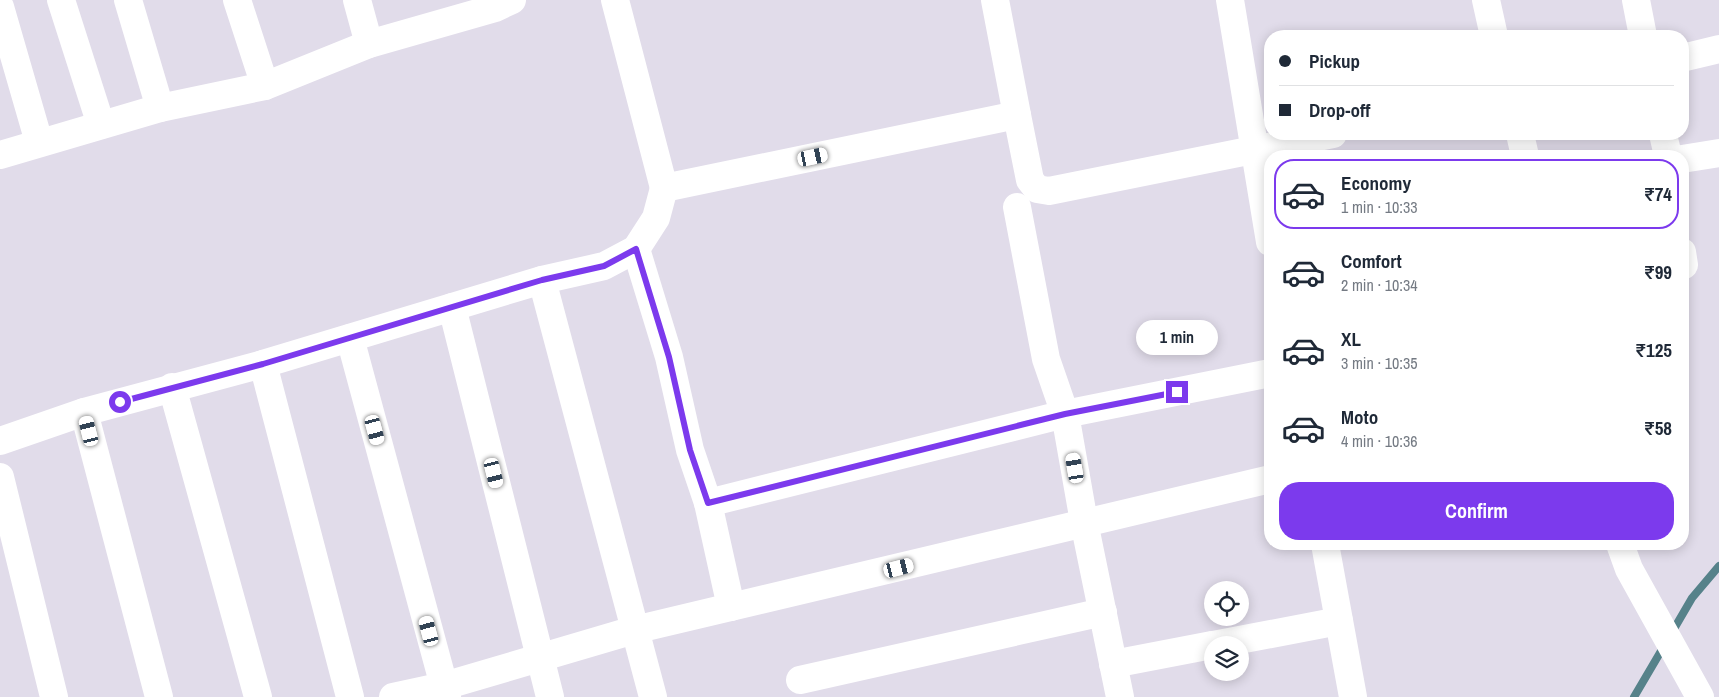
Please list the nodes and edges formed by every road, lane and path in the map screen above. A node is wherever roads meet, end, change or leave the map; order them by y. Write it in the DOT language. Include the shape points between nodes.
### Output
graph roads {
  1 [pos="61,0"];
  2 [pos="128,0"];
  3 [pos="237,0"];
  4 [pos="357,0"];
  5 [pos="615,0"];
  6 [pos="995,0"];
  7 [pos="1230,0"];
  8 [pos="1486,0"];
  9 [pos="1636,0"];
  10 [pos="500,2"];
  11 [pos="0,7"];
  12 [pos="1493,30"];
  13 [pos="1642,30"];
  14 [pos="369,44"];
  15 [pos="1719,49"];
  16 [pos="1689,56"];
  17 [pos="266,86"];
  18 [pos="160,108"];
  19 [pos="1017,115"];
  20 [pos="101,125"];
  21 [pos="1302,140"];
  22 [pos="39,142"];
  23 [pos="1253,150"];
  24 [pos="1719,153"];
  25 [pos="0,154"];
  26 [pos="1689,158"];
  27 [pos="664,188"];
  28 [pos="1017,207"];
  29 [pos="1264,210"];
  30 [pos="636,249"];
  31 [pos="542,280"];
  32 [pos="452,307"];
  33 [pos="350,338"];
  34 [pos="263,364"];
  35 [pos="1264,375"];
  36 [pos="172,387"];
  37 [pos="84,412"];
  38 [pos="1065,414"];
  39 [pos="0,441"];
  40 [pos="0,477"];
  41 [pos="1264,480"];
  42 [pos="708,503"];
  43 [pos="1084,522"];
  44 [pos="1326,550"];
  45 [pos="1622,550"];
  46 [pos="731,607"];
  47 [pos="1103,612"];
  48 [pos="1339,621"];
  49 [pos="634,630"];
  50 [pos="1249,638"];
  51 [pos="1204,647"];
  52 [pos="540,657"];
  53 [pos="1113,664"];
  54 [pos="800,680"];
  55 [pos="446,691"];
  56 [pos="54,697"];
  57 [pos="159,697"];
  58 [pos="258,697"];
  59 [pos="350,697"];
  60 [pos="393,697"];
  61 [pos="550,697"];
  62 [pos="653,697"];
  63 [pos="1120,697"];
  64 [pos="1353,697"];
  65 [pos="1700,697"];
  1 -- 20 [label="street"];
  2 -- 18 [label="street"];
  3 -- 17 [label="street"];
  4 -- 14 [label="street"];
  5 -- 27 [label="street"];
  6 -- 19 [label="street"];
  7 -- 23 [label="street"];
  8 -- 12 [label="street"];
  9 -- 13 [label="street"];
  10 -- 14 [label="street"];
  11 -- 22 [label="street"];
  14 -- 17 [label="street"];
  15 -- 16 [label="street"];
  17 -- 18 [label="street"];
  18 -- 20 [label="street"];
  19 -- 23 [label="street" via="1030,180 1037,189 1049,191"];
  19 -- 27 [label="street"];
  20 -- 22 [label="street"];
  21 -- 23 [label="street"];
  22 -- 25 [label="street"];
  23 -- 29 [label="street"];
  24 -- 26 [label="street"];
  27 -- 30 [label="street" via="656,218"];
  28 -- 38 [label="street" via="1046,359"];
  30 -- 31 [label="street" via="604,266"];
  30 -- 42 [label="street" via="669,357 690,450"];
  31 -- 32 [label="street"];
  31 -- 49 [label="street"];
  32 -- 33 [label="street"];
  32 -- 52 [label="street"];
  33 -- 34 [label="street"];
  33 -- 55 [label="street"];
  34 -- 36 [label="street"];
  34 -- 59 [label="street"];
  35 -- 38 [label="street"];
  36 -- 37 [label="street"];
  36 -- 58 [label="street"];
  37 -- 39 [label="street"];
  37 -- 57 [label="street"];
  38 -- 42 [label="street"];
  38 -- 43 [label="street"];
  40 -- 56 [label="street"];
  41 -- 43 [label="street"];
  42 -- 46 [label="street"];
  43 -- 46 [label="street"];
  43 -- 47 [label="street"];
  44 -- 48 [label="street"];
  45 -- 65 [label="street" via="1629,569"];
  46 -- 49 [label="street"];
  47 -- 53 [label="street"];
  47 -- 54 [label="street"];
  48 -- 50 [label="street"];
  48 -- 64 [label="street"];
  49 -- 52 [label="street"];
  49 -- 62 [label="street"];
  51 -- 53 [label="street"];
  52 -- 55 [label="street"];
  52 -- 61 [label="street"];
  53 -- 63 [label="street"];
  55 -- 60 [label="street"];
}
